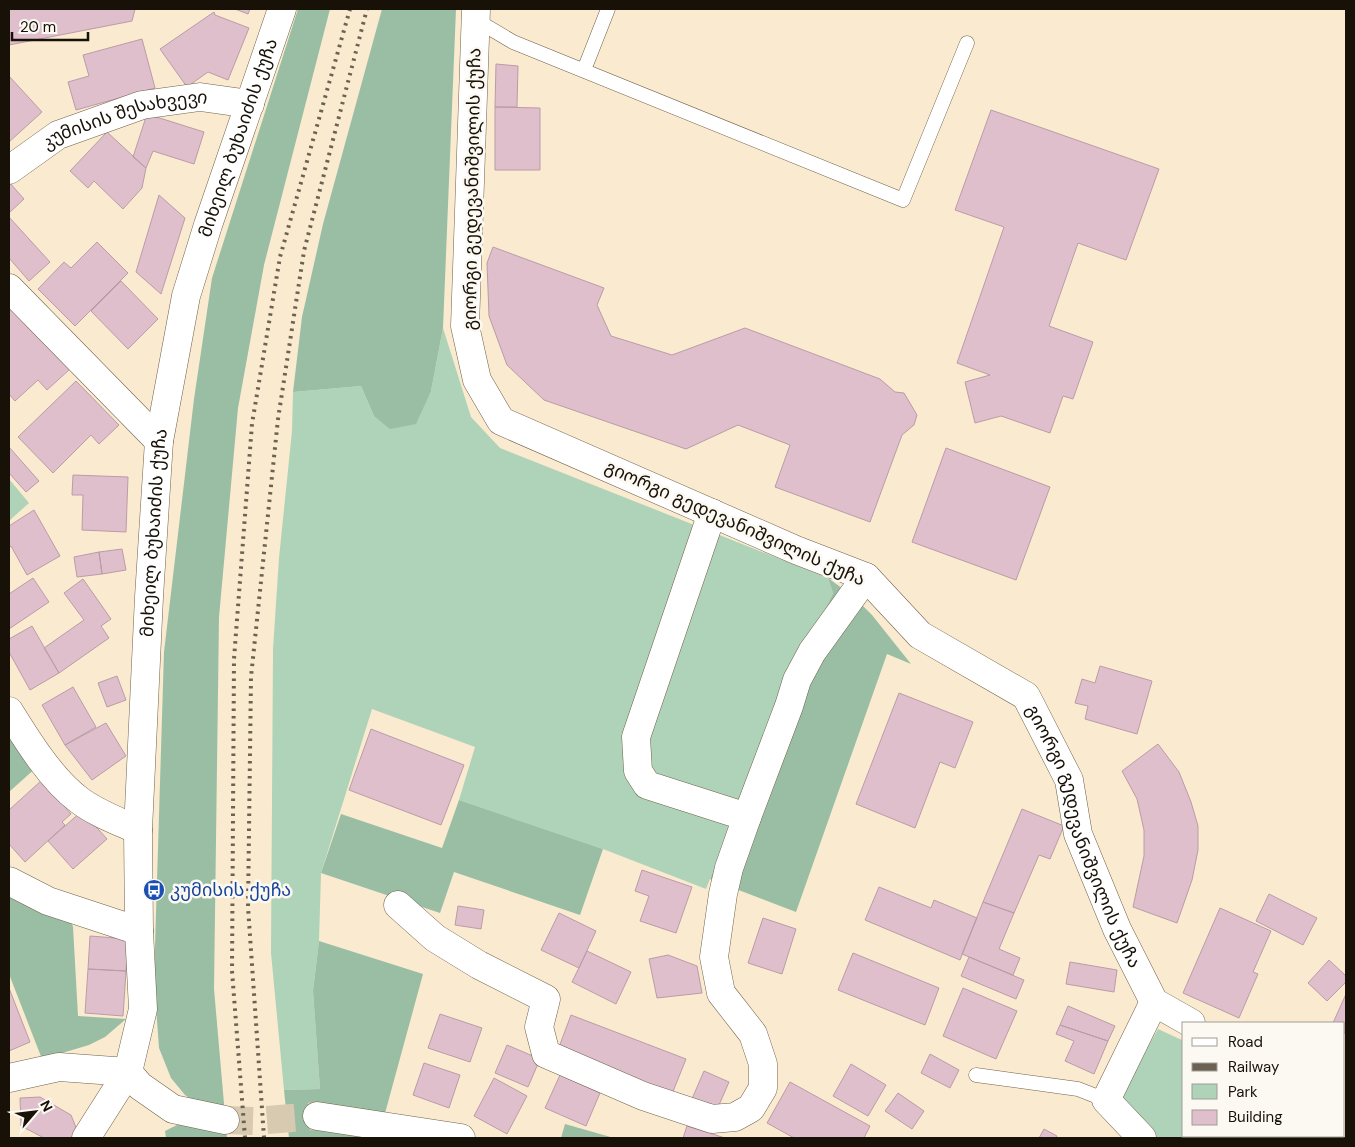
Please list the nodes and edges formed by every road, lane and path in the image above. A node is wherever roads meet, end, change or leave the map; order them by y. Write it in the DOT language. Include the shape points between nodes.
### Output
graph roads {
  1 [pos="282,9"];
  2 [pos="608,9"];
  3 [pos="476,14"];
  4 [pos="966,43"];
  5 [pos="584,70"];
  6 [pos="250,104"];
  7 [pos="9,170"];
  8 [pos="9,288"];
  9 [pos="160,441"];
  10 [pos="712,513"];
  11 [pos="866,577"];
  12 [pos="9,711"];
  13 [pos="747,817"];
  14 [pos="138,830"];
  15 [pos="9,880"];
  16 [pos="398,904"];
  17 [pos="138,931"];
  18 [pos="1154,1002"];
  19 [pos="1189,1022"];
  20 [pos="128,1072"];
  21 [pos="976,1076"];
  22 [pos="9,1078"];
  23 [pos="1106,1100"];
  24 [pos="318,1116"];
  25 [pos="225,1120"];
  26 [pos="86,1138"];
  27 [pos="461,1138"];
  28 [pos="1142,1138"];
  1 -- 6 [label="street, მიხეილ ბუხაიძის ქუჩა"];
  2 -- 5 [label="lane"];
  3 -- 5 [label="lane" via="513,42"];
  3 -- 10 [label="street, გიორგი გედევანიშვილის ქუჩა" via="465,326 477,380 501,421"];
  4 -- 5 [label="lane" via="903,200"];
  6 -- 7 [label="street, კუმისის შესახვევი" via="200,97 142,105 58,135"];
  6 -- 9 [label="street, მიხეილ ბუხაიძის ქუჩა" via="186,296"];
  8 -- 9 [label="street"];
  9 -- 14 [label="street, მიხეილ ბუხაიძის ქუჩა"];
  10 -- 11 [label="street, გიორგი გედევანიშვილის ქუჩა"];
  10 -- 13 [label="street" via="636,737 638,770 647,785"];
  11 -- 13 [label="street" via="812,652 797,680"];
  11 -- 18 [label="street, გიორგი გედევანიშვილის ქუჩა" via="920,635 1026,696 1068,780 1078,834 1117,929"];
  12 -- 14 [label="street" via="36,754 78,799"];
  13 -- 16 [label="street" via="729,868 714,957 721,993 753,1034 763,1064 763,1088 751,1108 735,1117 712,1119 643,1096 546,1054 539,1027 546,1000 435,938"];
  14 -- 17 [label="street, მიხეილ ბუხაიძის ქუჩა"];
  15 -- 17 [label="street" via="48,901"];
  17 -- 20 [label="street, მიხეილ ბუხაიძის ქუჩა" via="143,1009"];
  18 -- 19 [label="street"];
  18 -- 23 [label="street"];
  20 -- 22 [label="street" via="59,1067"];
  20 -- 25 [label="street" via="140,1086 173,1109"];
  20 -- 26 [label="street, მიხეილ ბუხაიძის ქუჩა"];
  21 -- 23 [label="lane" via="1078,1088"];
  23 -- 28 [label="street"];
  24 -- 27 [label="street"];
}
